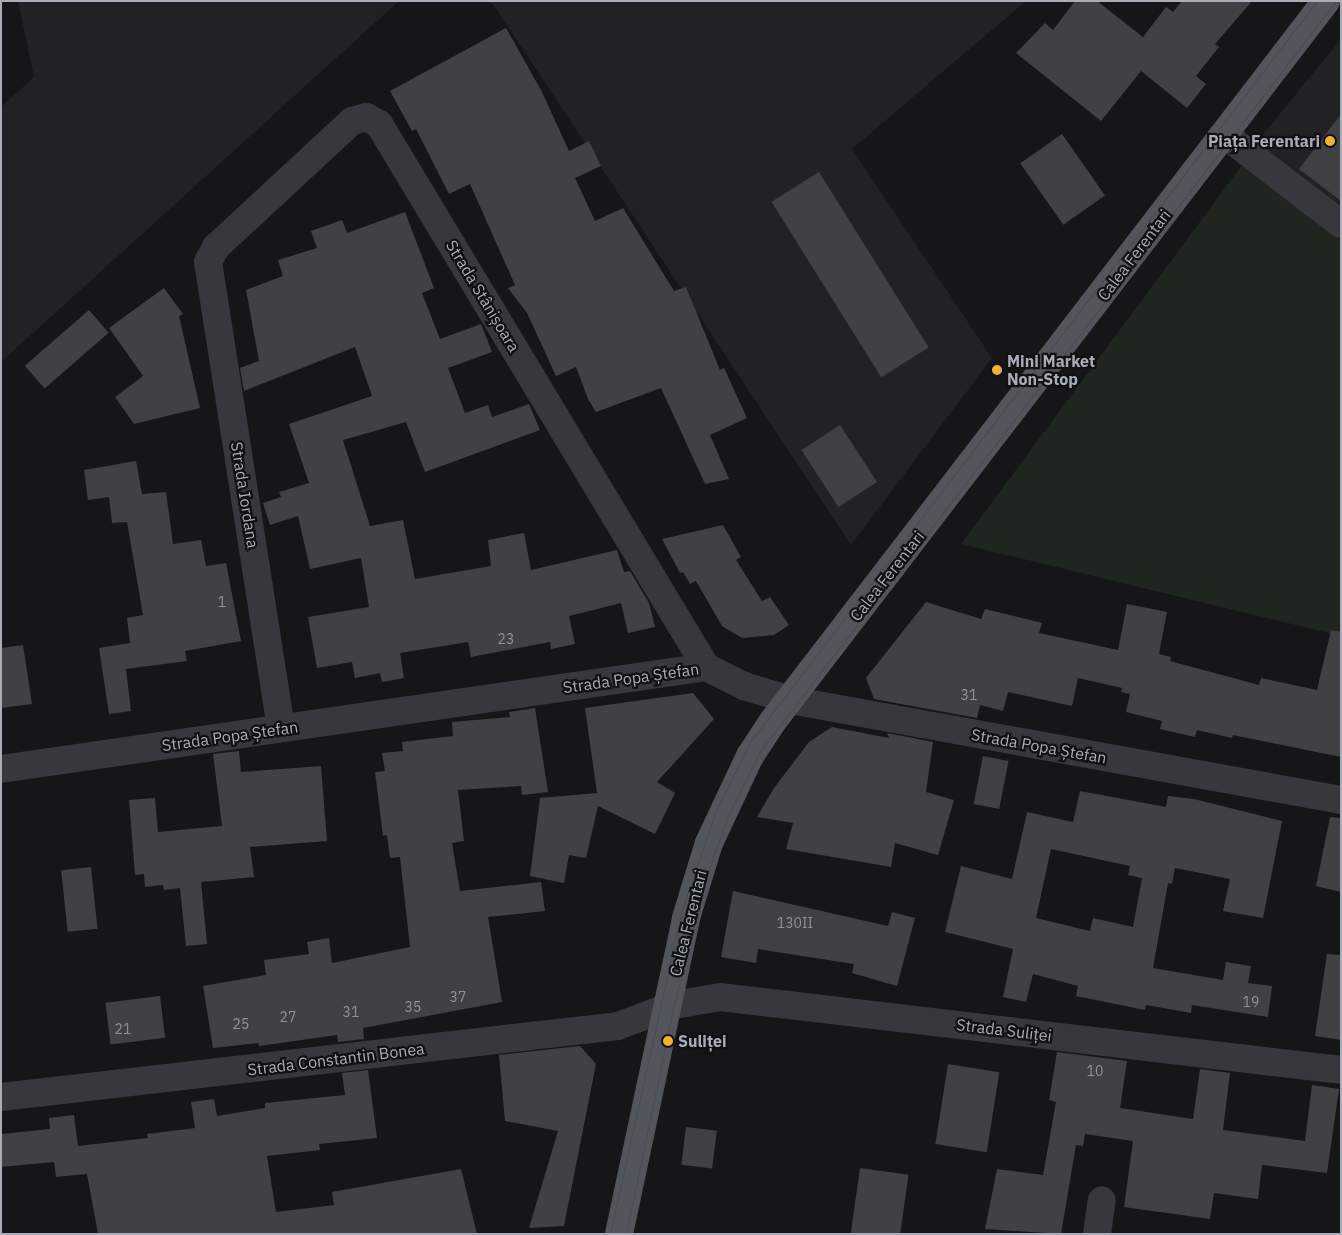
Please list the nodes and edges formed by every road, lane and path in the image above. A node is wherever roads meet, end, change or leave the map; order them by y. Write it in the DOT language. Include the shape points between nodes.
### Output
graph roads {
  1 [pos="1326,1"];
  2 [pos="1225,135"];
  3 [pos="1341,224"];
  4 [pos="208,262"];
  5 [pos="706,667"];
  6 [pos="790,700"];
  7 [pos="281,728"];
  8 [pos="1,769"];
  9 [pos="1341,800"];
  10 [pos="668,1008"];
  11 [pos="1341,1070"];
  12 [pos="1,1097"];
  13 [pos="1102,1200"];
  14 [pos="619,1234"];
  15 [pos="1097,1234"];
  1 -- 2 [label="main road, Calea Ferentari"];
  2 -- 3 [label="street"];
  2 -- 6 [label="main road, Calea Ferentari"];
  4 -- 5 [label="street, Strada Stânișoara" via="216,247 352,121 366,117 379,124"];
  4 -- 7 [label="street, Strada Iordana"];
  5 -- 6 [label="street, Strada Popa Ștefan" via="744,686"];
  5 -- 7 [label="street, Strada Popa Ștefan"];
  6 -- 9 [label="street, Strada Popa Ștefan"];
  6 -- 10 [label="main road, Calea Ferentari" via="750,756 709,843 686,918"];
  7 -- 8 [label="street, Strada Popa Ștefan"];
  10 -- 11 [label="street, Strada Suliței" via="720,997"];
  10 -- 12 [label="street, Strada Constantin Bonea" via="618,1026"];
  10 -- 14 [label="main road, Calea Ferentari"];
  13 -- 15 [label="street"];
}
